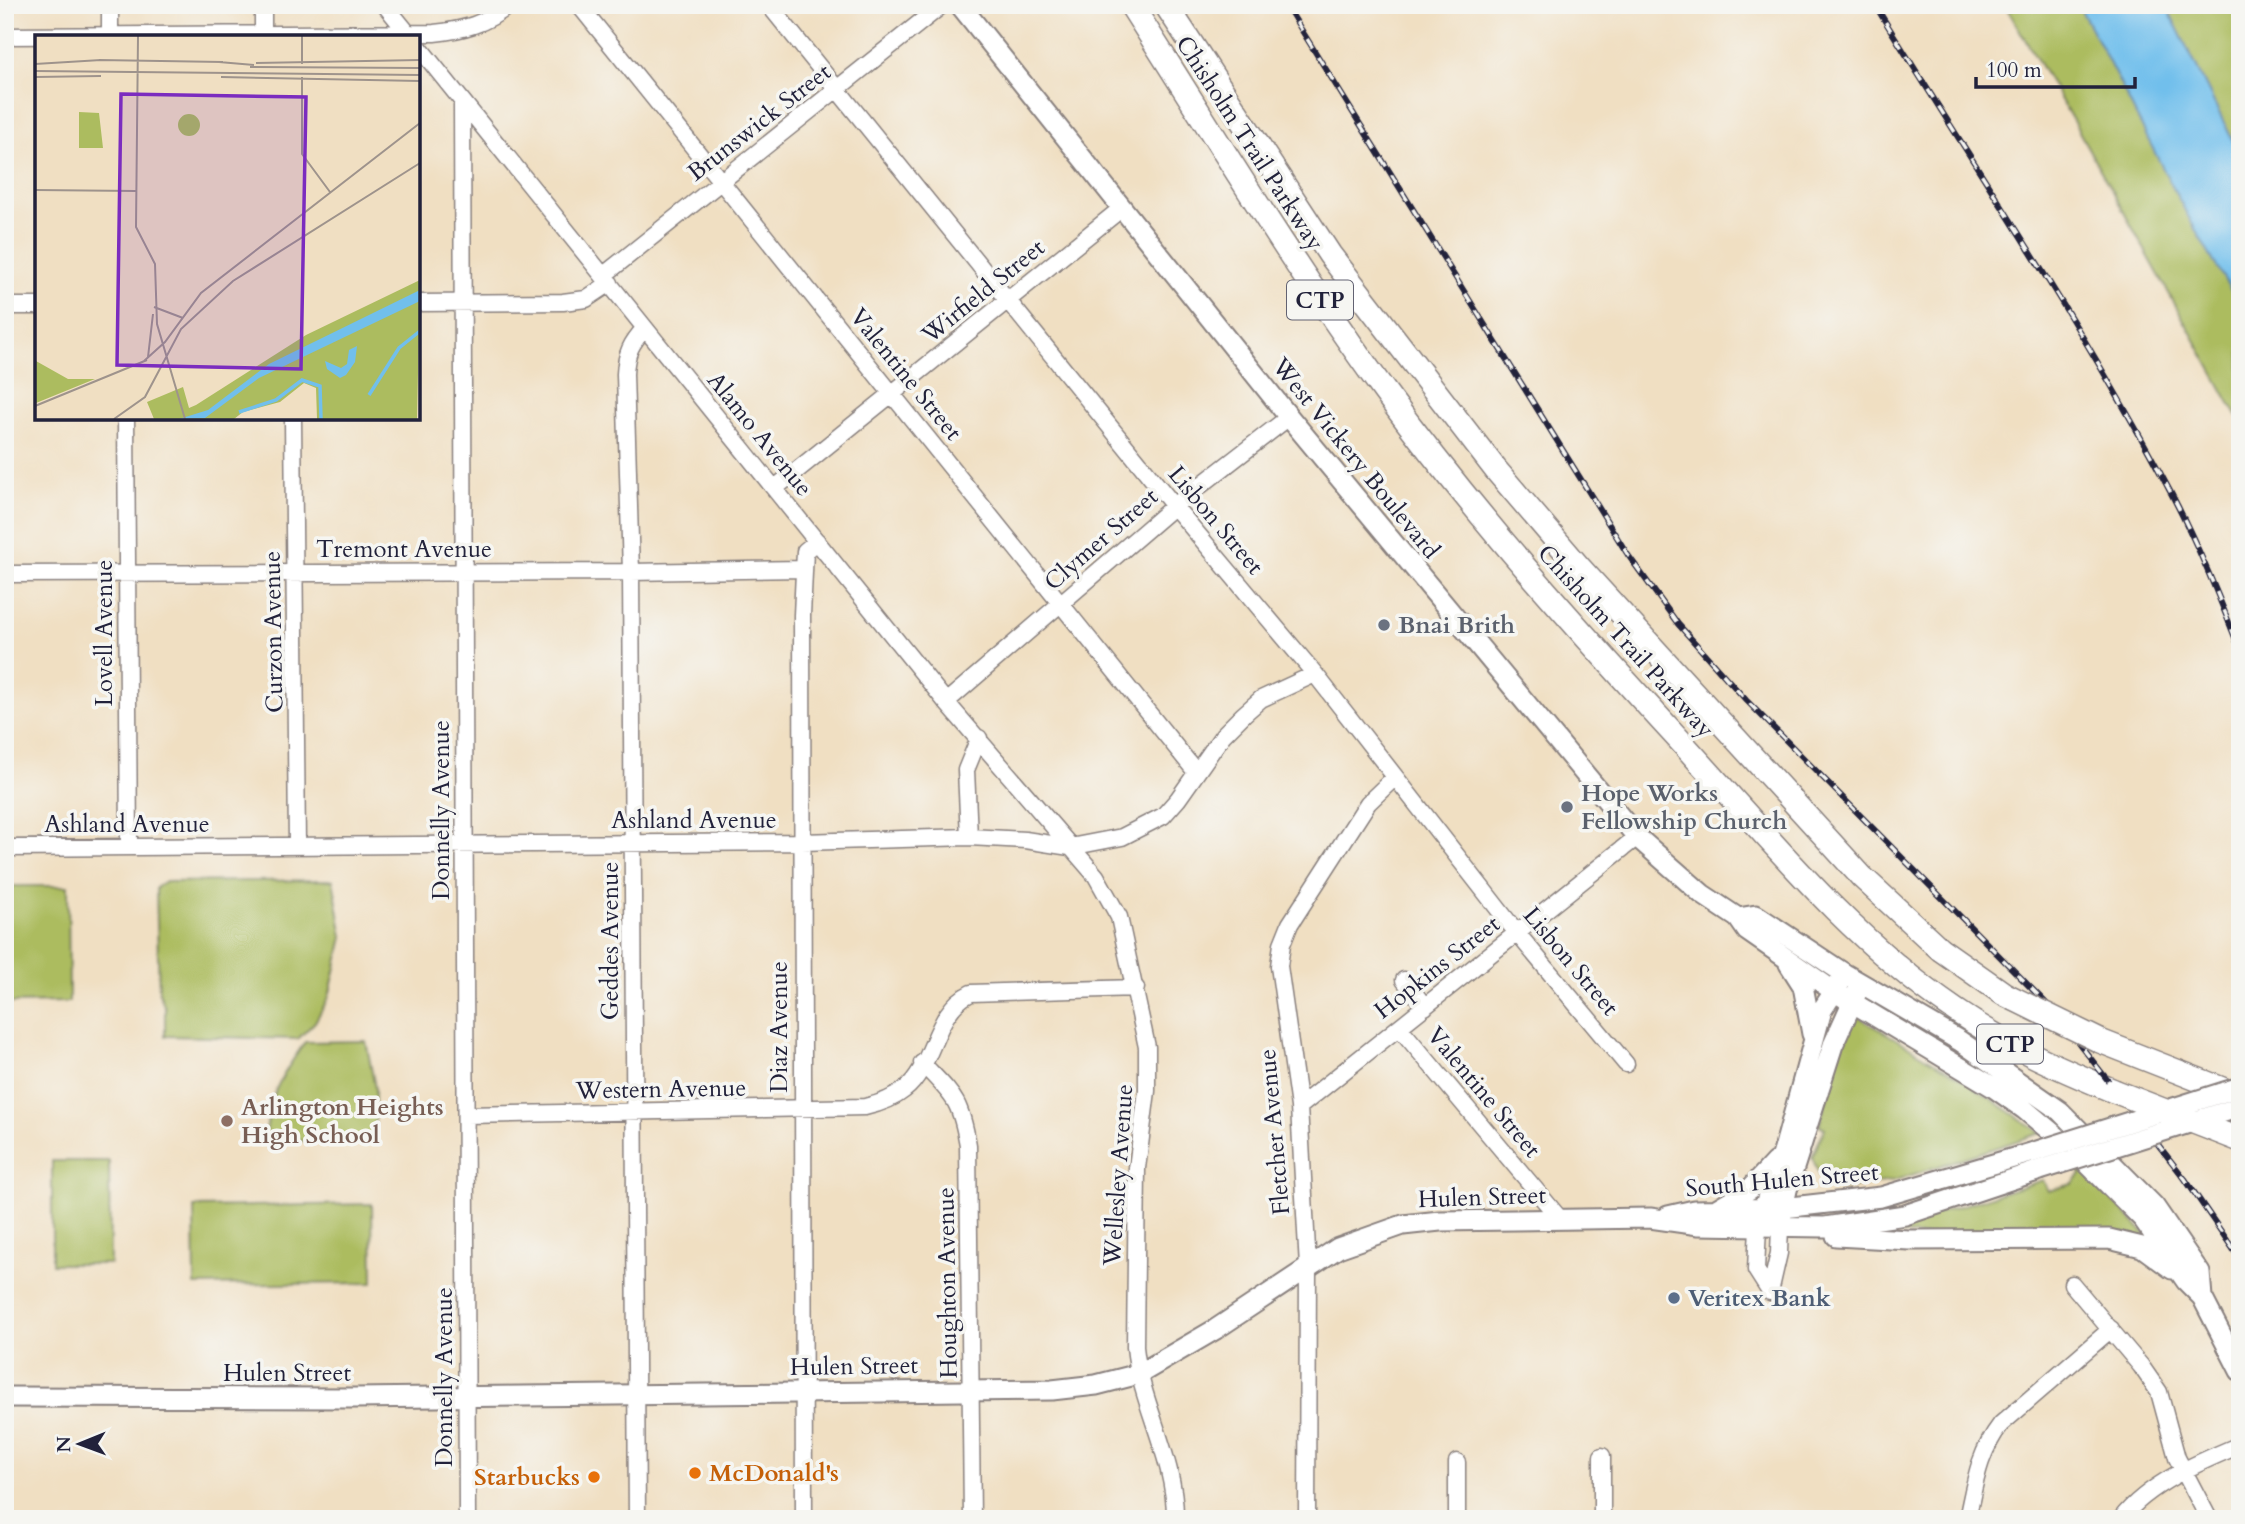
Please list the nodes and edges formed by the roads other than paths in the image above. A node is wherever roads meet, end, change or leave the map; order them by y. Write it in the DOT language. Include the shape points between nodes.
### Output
graph roads {
  1 [pos="110,5"];
  2 [pos="263,5"];
  3 [pos="385,5"];
  4 [pos="509,5"];
  5 [pos="579,5"];
  6 [pos="769,5"];
  7 [pos="942,5"];
  8 [pos="960,5"];
  9 [pos="1131,5"];
  10 [pos="1166,5"];
  11 [pos="447,31"];
  12 [pos="372,33"];
  13 [pos="263,34"];
  14 [pos="120,35"];
  15 [pos="192,35"];
  16 [pos="292,35"];
  17 [pos="386,35"];
  18 [pos="410,35"];
  19 [pos="5,36"];
  20 [pos="35,36"];
  21 [pos="420,37"];
  22 [pos="420,47"];
  23 [pos="432,62"];
  24 [pos="837,89"];
  25 [pos="462,101"];
  26 [pos="722,181"];
  27 [pos="1122,208"];
  28 [pos="607,279"];
  29 [pos="1008,301"];
  30 [pos="420,303"];
  31 [pos="461,303"];
  32 [pos="5,306"];
  33 [pos="35,306"];
  34 [pos="645,328"];
  35 [pos="892,394"];
  36 [pos="1289,417"];
  37 [pos="126,420"];
  38 [pos="293,420"];
  39 [pos="775,488"];
  40 [pos="1174,506"];
  41 [pos="817,541"];
  42 [pos="803,569"];
  43 [pos="295,572"];
  44 [pos="463,572"];
  45 [pos="631,572"];
  46 [pos="5,574"];
  47 [pos="127,574"];
  48 [pos="1061,604"];
  49 [pos="1315,674"];
  50 [pos="946,702"];
  51 [pos="979,738"];
  52 [pos="1196,772"];
  53 [pos="1395,777"];
  54 [pos="969,837"];
  55 [pos="1637,837"];
  56 [pos="802,842"];
  57 [pos="632,843"];
  58 [pos="464,844"];
  59 [pos="298,846"];
  60 [pos="129,847"];
  61 [pos="1070,847"];
  62 [pos="5,848"];
  63 [pos="1738,918"];
  64 [pos="1517,933"];
  65 [pos="1784,957"];
  66 [pos="1845,974"];
  67 [pos="1404,980"];
  68 [pos="1862,984"];
  69 [pos="1136,988"];
  70 [pos="1843,997"];
  71 [pos="1425,1007"];
  72 [pos="1399,1027"];
  73 [pos="1813,1045"];
  74 [pos="922,1063"];
  75 [pos="1626,1064"];
  76 [pos="2240,1087"];
  77 [pos="2240,1096"];
  78 [pos="1298,1107"];
  79 [pos="2240,1107"];
  80 [pos="802,1110"];
  81 [pos="633,1112"];
  82 [pos="466,1115"];
  83 [pos="2240,1140"];
  84 [pos="1783,1153"];
  85 [pos="2037,1161"];
  86 [pos="1716,1209"];
  87 [pos="1782,1217"];
  88 [pos="1660,1218"];
  89 [pos="1760,1218"];
  90 [pos="1560,1219"];
  91 [pos="1308,1267"];
  92 [pos="2186,1281"];
  93 [pos="2072,1284"];
  94 [pos="2202,1297"];
  95 [pos="2111,1329"];
  96 [pos="2240,1371"];
  97 [pos="1139,1374"];
  98 [pos="971,1389"];
  99 [pos="803,1391"];
  100 [pos="635,1394"];
  101 [pos="466,1396"];
  102 [pos="5,1397"];
  103 [pos="2240,1445"];
  104 [pos="1602,1456"];
  105 [pos="1457,1462"];
  106 [pos="2185,1472"];
  107 [pos="467,1519"];
  108 [pos="637,1519"];
  109 [pos="804,1519"];
  110 [pos="972,1519"];
  111 [pos="1175,1519"];
  112 [pos="1307,1519"];
  113 [pos="1457,1519"];
  114 [pos="1602,1519"];
  115 [pos="1966,1519"];
  116 [pos="2121,1519"];
  117 [pos="2209,1519"];
  1 -- 14 [label="street"];
  2 -- 13 [label="street"];
  3 -- 12 [label="street" via="384,18"];
  3 -- 18 [label="street, Alamo Avenue"];
  4 -- 11 [label="street" via="472,27"];
  5 -- 26 [label="street, Valentine Street"];
  6 -- 24 [label="street, Lisbon Street"];
  7 -- 24 [label="street, Brunswick Street"];
  8 -- 27 [label="main road, West Vickery Boulevard"];
  9 -- 83 [label="highway, Chisholm Trail Parkway / CTP, bridge" via="1324,307 1417,434 1533,578 1838,912 1916,981 2022,1051"];
  10 -- 77 [label="highway, Chisholm Trail Parkway / CTP, bridge" via="1272,171 1453,418 1578,566 1862,877 1940,949 1993,987 2050,1019"];
  11 -- 21 [label="street"];
  11 -- 23 [label="street"];
  12 -- 16 [label="street"];
  12 -- 17 [label="street"];
  13 -- 15 [label="street"];
  13 -- 16 [label="street"];
  19 -- 20 [label="street"];
  22 -- 23 [label="street, Alamo Avenue"];
  23 -- 25 [label="street, Alamo Avenue"];
  24 -- 26 [label="street, Brunswick Street"];
  24 -- 29 [label="street, Lisbon Street"];
  25 -- 28 [label="street, Alamo Avenue"];
  25 -- 31 [label="street, Donnelly Avenue"];
  26 -- 28 [label="street, Brunswick Street"];
  26 -- 35 [label="street, Valentine Street"];
  27 -- 29 [label="street, Wirfield Street"];
  27 -- 36 [label="main road, West Vickery Boulevard"];
  28 -- 31 [label="street, Brunswick Street" via="586,299 575,301"];
  28 -- 34 [label="street, Alamo Avenue"];
  29 -- 35 [label="street, Wirfield Street"];
  29 -- 40 [label="street, Lisbon Street"];
  30 -- 31 [label="street, Brunswick Street"];
  31 -- 44 [label="street, Donnelly Avenue"];
  32 -- 33 [label="street"];
  34 -- 39 [label="street, Alamo Avenue"];
  34 -- 45 [label="street, Geddes Avenue" via="631,343 625,365"];
  35 -- 39 [label="street, Wirfield Street"];
  35 -- 48 [label="street, Valentine Street"];
  36 -- 40 [label="street, Clymer Street"];
  36 -- 55 [label="main road, West Vickery Boulevard"];
  37 -- 47 [label="street, Lovell Avenue"];
  38 -- 43 [label="street, Curzon Avenue"];
  39 -- 41 [label="street, Alamo Avenue"];
  40 -- 48 [label="street, Clymer Street"];
  40 -- 49 [label="street, Lisbon Street"];
  41 -- 42 [label="street, Diaz Avenue" via="805,551"];
  41 -- 50 [label="street, Alamo Avenue"];
  42 -- 45 [label="street, Tremont Avenue"];
  42 -- 56 [label="street, Diaz Avenue"];
  43 -- 44 [label="street, Tremont Avenue"];
  43 -- 47 [label="street, Tremont Avenue"];
  43 -- 59 [label="street, Curzon Avenue"];
  44 -- 45 [label="street, Tremont Avenue"];
  44 -- 58 [label="street, Donnelly Avenue"];
  45 -- 57 [label="street, Geddes Avenue"];
  46 -- 47 [label="street, Tremont Avenue"];
  47 -- 60 [label="street, Lovell Avenue"];
  48 -- 50 [label="street, Clymer Street"];
  48 -- 52 [label="street, Valentine Street"];
  49 -- 52 [label="street, Ashland Avenue" via="1261,699 1223,735"];
  49 -- 53 [label="street, Lisbon Street"];
  50 -- 51 [label="street, Alamo Avenue"];
  51 -- 54 [label="street" via="966,770"];
  51 -- 61 [label="street, Alamo Avenue"];
  52 -- 61 [label="street, Ashland Avenue" via="1178,799 1147,826 1122,837"];
  53 -- 64 [label="street, Lisbon Street"];
  53 -- 78 [label="street, Fletcher Avenue" via="1351,828 1282,944 1280,988"];
  54 -- 56 [label="street, Ashland Avenue"];
  54 -- 61 [label="street, Ashland Avenue"];
  55 -- 63 [label="main road, West Vickery Boulevard" via="1702,894"];
  55 -- 64 [label="street, Hopkins Street"];
  56 -- 57 [label="street, Ashland Avenue"];
  56 -- 80 [label="street, Diaz Avenue"];
  57 -- 58 [label="street, Ashland Avenue"];
  57 -- 81 [label="street, Geddes Avenue"];
  58 -- 59 [label="street, Ashland Avenue"];
  58 -- 82 [label="street, Donnelly Avenue"];
  59 -- 60 [label="street, Ashland Avenue"];
  60 -- 62 [label="street, Ashland Avenue"];
  61 -- 69 [label="street, Wellesley Avenue" via="1096,876 1119,917"];
  63 -- 65 [label="main road, West Vickery Boulevard" via="1747,931"];
  63 -- 66 [label="main road, West Vickery Boulevard" via="1756,915"];
  64 -- 71 [label="street, Hopkins Street"];
  64 -- 75 [label="street, Lisbon Street"];
  65 -- 70 [label="main road, West Vickery Boulevard"];
  65 -- 73 [label="main road" via="1802,986"];
  66 -- 68 [label="main road, West Vickery Boulevard"];
  66 -- 70 [label="main road"];
  67 -- 71 [label="street"];
  68 -- 70 [label="main road"];
  68 -- 94 [label="main road, West Vickery Boulevard" via="1960,1041 2060,1111 2154,1206 2200,1273"];
  69 -- 74 [label="street, Western Avenue" via="971,993 956,1003"];
  69 -- 97 [label="street, Wellesley Avenue" via="1147,1047 1147,1091 1137,1168 1134,1292"];
  70 -- 73 [label="main road" via="1822,1010"];
  70 -- 87 [label="main road"];
  70 -- 92 [label="main road, West Vickery Boulevard" via="1949,1058 2046,1126 2143,1219"];
  71 -- 72 [label="street, Hopkins Street"];
  72 -- 78 [label="street, Hopkins Street"];
  72 -- 90 [label="street, Valentine Street"];
  73 -- 84 [label="main road"];
  74 -- 80 [label="street, Western Avenue" via="904,1091 878,1104"];
  74 -- 98 [label="street, Houghton Avenue" via="956,1100 968,1144"];
  76 -- 85 [label="main road, South Hulen Street, bridge"];
  78 -- 91 [label="street, Fletcher Avenue"];
  79 -- 85 [label="main road, South Hulen Street, bridge"];
  80 -- 81 [label="street, Western Avenue"];
  80 -- 99 [label="street, Diaz Avenue"];
  81 -- 82 [label="street, Western Avenue"];
  81 -- 100 [label="street, Geddes Avenue"];
  82 -- 101 [label="street, Donnelly Avenue"];
  84 -- 86 [label="main road" via="1750,1189"];
  84 -- 89 [label="main road"];
  85 -- 87 [label="main road, South Hulen Street" via="1905,1215 1835,1226"];
  86 -- 88 [label="main road, South Hulen Street"];
  86 -- 89 [label="main road, South Hulen Street"];
  87 -- 89 [label="main road, South Hulen Street"];
  87 -- 89 [label="street" via="1770,1292 1756,1270"];
  87 -- 92 [label="main road" via="1810,1234 1909,1240 2126,1241 2142,1247"];
  88 -- 89 [label="main road, South Hulen Street" via="1699,1225"];
  88 -- 90 [label="main road, Hulen Street"];
  90 -- 91 [label="main road, Hulen Street" via="1403,1225 1358,1240"];
  91 -- 97 [label="main road, Hulen Street"];
  91 -- 112 [label="street, Fletcher Avenue"];
  92 -- 94 [label="main road, West Vickery Boulevard"];
  93 -- 95 [label="street"];
  94 -- 96 [label="main road, West Vickery Boulevard"];
  95 -- 106 [label="street" via="2159,1392"];
  95 -- 115 [label="street" via="2000,1424 1979,1459"];
  97 -- 98 [label="main road, Hulen Street" via="1052,1390"];
  97 -- 111 [label="street, Wellesley Avenue" via="1173,1479"];
  98 -- 99 [label="main road, Hulen Street"];
  98 -- 110 [label="street, Houghton Avenue"];
  99 -- 100 [label="main road, Hulen Street"];
  99 -- 109 [label="street, Diaz Avenue"];
  100 -- 101 [label="main road, Hulen Street"];
  100 -- 108 [label="street, Geddes Avenue"];
  101 -- 102 [label="main road, Hulen Street"];
  101 -- 107 [label="street, Donnelly Avenue"];
  103 -- 106 [label="street"];
  104 -- 114 [label="street"];
  105 -- 113 [label="street"];
  106 -- 116 [label="street" via="2138,1501"];
  106 -- 117 [label="street"];
}
